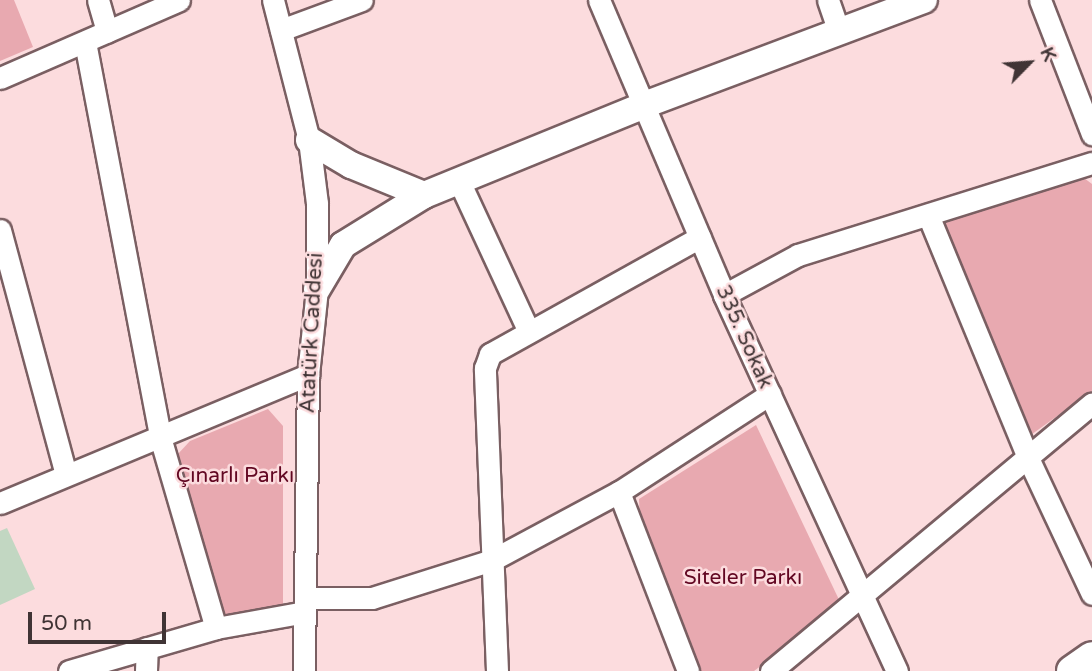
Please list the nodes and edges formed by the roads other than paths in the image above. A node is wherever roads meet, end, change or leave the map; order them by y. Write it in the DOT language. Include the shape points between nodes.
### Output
graph roads {
  1 [pos="99,0"];
  2 [pos="179,0"];
  3 [pos="273,0"];
  4 [pos="362,0"];
  5 [pos="599,0"];
  6 [pos="828,0"];
  7 [pos="924,0"];
  8 [pos="1040,0"];
  9 [pos="838,29"];
  10 [pos="281,30"];
  11 [pos="107,32"];
  12 [pos="85,42"];
  13 [pos="0,78"];
  14 [pos="644,105"];
  15 [pos="1092,134"];
  16 [pos="309,139"];
  17 [pos="1092,163"];
  18 [pos="459,181"];
  19 [pos="424,195"];
  20 [pos="928,215"];
  21 [pos="0,230"];
  22 [pos="699,237"];
  23 [pos="8,286"];
  24 [pos="317,289"];
  25 [pos="724,295"];
  26 [pos="529,332"];
  27 [pos="308,376"];
  28 [pos="770,394"];
  29 [pos="1092,404"];
  30 [pos="160,438"];
  31 [pos="1028,458"];
  32 [pos="66,474"];
  33 [pos="619,492"];
  34 [pos="0,503"];
  35 [pos="492,560"];
  36 [pos="1092,594"];
  37 [pos="863,598"];
  38 [pos="305,605"];
  39 [pos="216,628"];
  40 [pos="146,648"];
  41 [pos="1092,657"];
  42 [pos="69,671"];
  43 [pos="146,671"];
  44 [pos="304,671"];
  45 [pos="497,671"];
  46 [pos="688,671"];
  47 [pos="771,671"];
  48 [pos="897,671"];
  49 [pos="1072,671"];
  1 -- 11 [label="street"];
  2 -- 11 [label="street"];
  3 -- 10 [label="street, Atatürk Caddesi"];
  4 -- 10 [label="street"];
  5 -- 14 [label="street, 335. Sokak"];
  6 -- 9 [label="street"];
  7 -- 9 [label="street"];
  8 -- 15 [label="street"];
  9 -- 14 [label="street"];
  10 -- 16 [label="street, Atatürk Caddesi"];
  11 -- 12 [label="street"];
  12 -- 13 [label="street"];
  12 -- 30 [label="street"];
  14 -- 18 [label="street"];
  14 -- 22 [label="street, 335. Sokak"];
  16 -- 19 [label="street" via="351,165"];
  16 -- 24 [label="street, Atatürk Caddesi" via="317,203"];
  17 -- 20 [label="street"];
  18 -- 19 [label="street"];
  18 -- 26 [label="street"];
  19 -- 24 [label="street" via="343,245"];
  20 -- 25 [label="street" via="799,255"];
  20 -- 31 [label="street"];
  21 -- 23 [label="street"];
  22 -- 25 [label="street, 335. Sokak"];
  22 -- 26 [label="street"];
  23 -- 32 [label="street"];
  24 -- 27 [label="street, Atatürk Caddesi"];
  25 -- 28 [label="street, 335. Sokak"];
  26 -- 35 [label="street" via="490,354 485,368"];
  27 -- 30 [label="street"];
  27 -- 38 [label="street, Atatürk Caddesi"];
  28 -- 33 [label="street"];
  28 -- 37 [label="street, 335. Sokak"];
  29 -- 31 [label="street"];
  30 -- 32 [label="street"];
  30 -- 39 [label="street"];
  31 -- 36 [label="street"];
  31 -- 37 [label="street"];
  32 -- 34 [label="street"];
  33 -- 35 [label="street"];
  33 -- 46 [label="street"];
  35 -- 38 [label="street" via="372,598"];
  35 -- 45 [label="street"];
  37 -- 47 [label="street"];
  37 -- 48 [label="street, 335. Sokak"];
  38 -- 39 [label="street"];
  38 -- 44 [label="street, Atatürk Caddesi"];
  39 -- 40 [label="street"];
  40 -- 42 [label="street"];
  40 -- 43 [label="street"];
  41 -- 49 [label="main road"];
}
